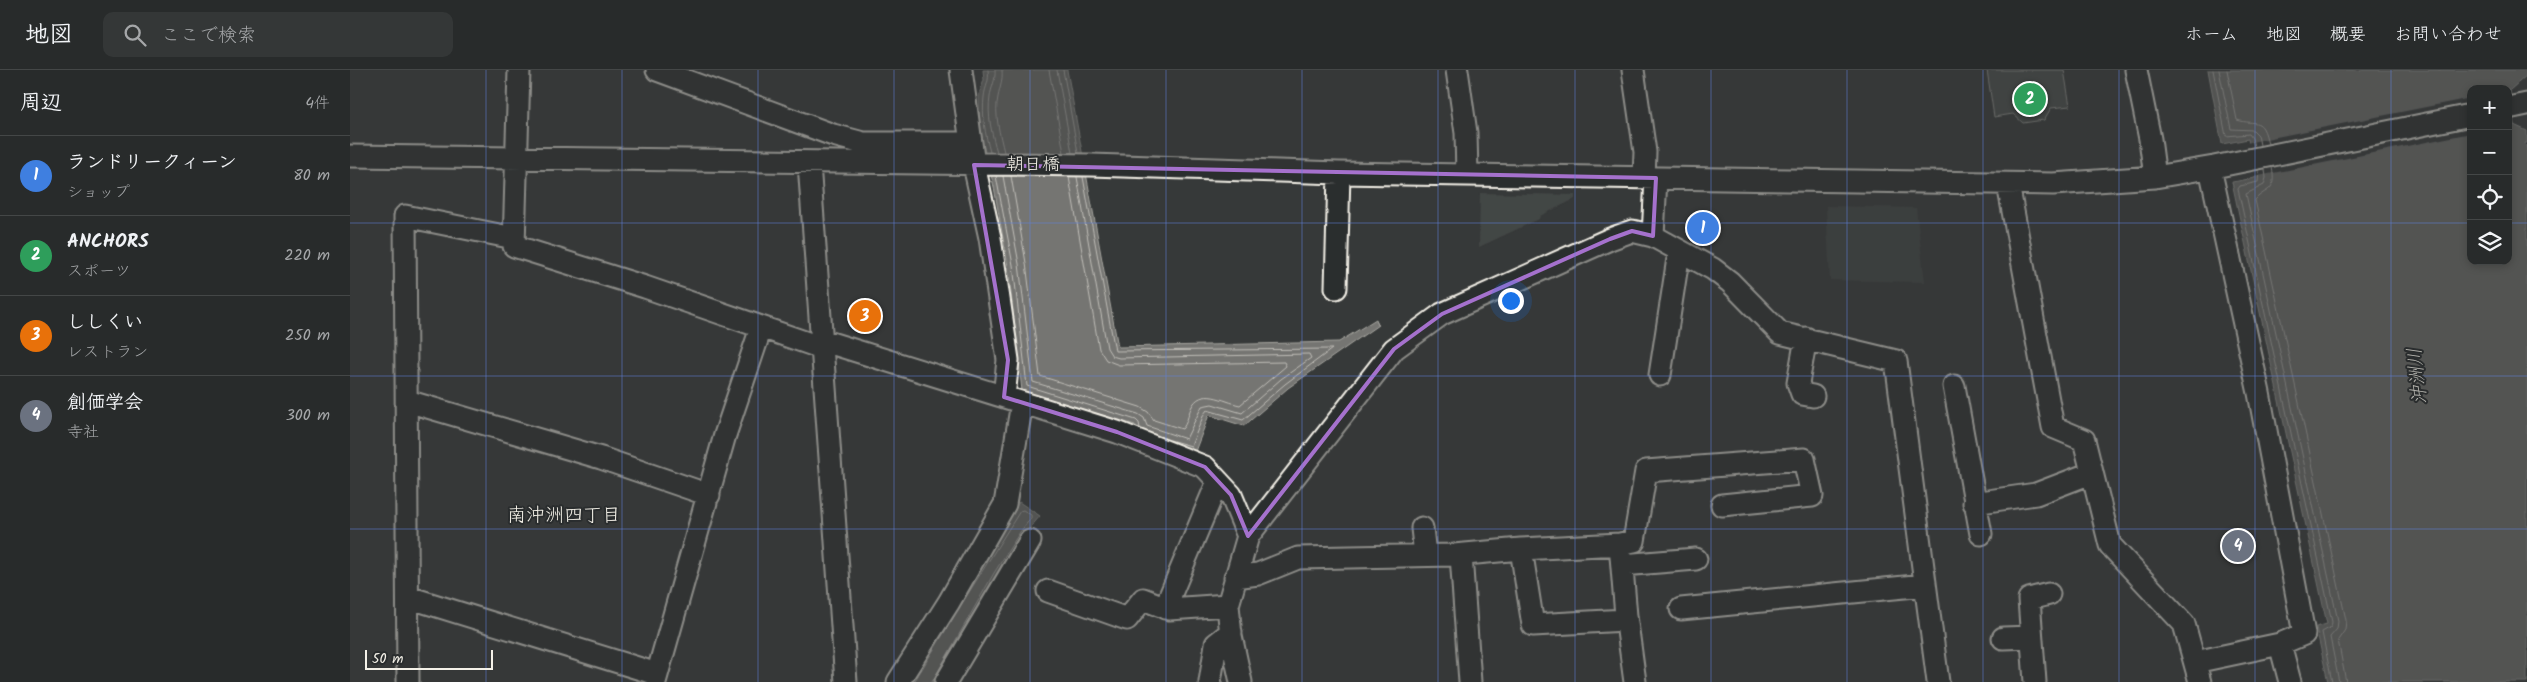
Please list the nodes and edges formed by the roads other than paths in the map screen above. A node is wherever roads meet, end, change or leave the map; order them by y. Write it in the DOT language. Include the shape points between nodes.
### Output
graph roads {
  1 [pos="519,70"];
  2 [pos="658,70"];
  3 [pos="961,70"];
  4 [pos="1457,70"];
  5 [pos="1633,70"];
  6 [pos="2136,70"];
  7 [pos="2527,104"];
  8 [pos="2512,107"];
  9 [pos="2467,116"];
  10 [pos="971,142"];
  11 [pos="350,156"];
  12 [pos="516,157"];
  13 [pos="809,163"];
  14 [pos="974,164"];
  15 [pos="2212,168"];
  16 [pos="1339,173"];
  17 [pos="1468,175"];
  18 [pos="2154,177"];
  19 [pos="1650,178"];
  20 [pos="2008,184"];
  21 [pos="1653,236"];
  22 [pos="514,238"];
  23 [pos="1679,252"];
  24 [pos="1336,288"];
  25 [pos="761,328"];
  26 [pos="1806,338"];
  27 [pos="822,344"];
  28 [pos="1660,375"];
  29 [pos="1954,386"];
  30 [pos="1813,396"];
  31 [pos="1013,400"];
  32 [pos="407,401"];
  33 [pos="2091,473"];
  34 [pos="1218,481"];
  35 [pos="709,495"];
  36 [pos="1974,503"];
  37 [pos="1722,505"];
  38 [pos="1422,528"];
  39 [pos="1981,534"];
  40 [pos="1248,536"];
  41 [pos="1030,541"];
  42 [pos="1620,544"];
  43 [pos="1521,549"];
  44 [pos="1425,555"];
  45 [pos="1462,555"];
  46 [pos="1696,559"];
  47 [pos="1622,565"];
  48 [pos="1235,577"];
  49 [pos="1925,584"];
  50 [pos="1048,591"];
  51 [pos="2049,594"];
  52 [pos="408,597"];
  53 [pos="1228,605"];
  54 [pos="1165,608"];
  55 [pos="1681,608"];
  56 [pos="1626,620"];
  57 [pos="1230,632"];
  58 [pos="2003,638"];
  59 [pos="2031,638"];
  60 [pos="2280,644"];
  61 [pos="2197,672"];
  62 [pos="656,678"];
  63 [pos="948,681"];
  64 [pos="408,682"];
  65 [pos="846,682"];
  66 [pos="898,682"];
  67 [pos="1210,682"];
  68 [pos="1241,682"];
  69 [pos="1470,682"];
  70 [pos="1635,682"];
  71 [pos="1938,682"];
  72 [pos="2035,682"];
  73 [pos="2290,682"];
  1 -- 12 [label="street"];
  2 -- 10 [label="street" via="833,135 863,143"];
  3 -- 10 [label="street"];
  4 -- 17 [label="street"];
  5 -- 19 [label="street"];
  6 -- 18 [label="street"];
  7 -- 8 [label="street"];
  9 -- 15 [label="street, 朝日橋"];
  10 -- 14 [label="street"];
  11 -- 12 [label="street, 朝日橋"];
  12 -- 13 [label="street, 朝日橋"];
  12 -- 22 [label="street"];
  13 -- 14 [label="street, 朝日橋"];
  13 -- 27 [label="street"];
  14 -- 16 [label="street, 朝日橋"];
  14 -- 31 [label="street" via="990,238"];
  15 -- 18 [label="street, 朝日橋"];
  15 -- 60 [label="street" via="2259,393 2304,634"];
  16 -- 17 [label="street, 朝日橋"];
  16 -- 24 [label="street"];
  17 -- 19 [label="street, 朝日橋"];
  18 -- 20 [label="street, 朝日橋"];
  19 -- 20 [label="street, 朝日橋"];
  19 -- 21 [label="street"];
  20 -- 33 [label="street" via="2054,427 2084,440"];
  21 -- 23 [label="street"];
  21 -- 40 [label="street" via="1632,231 1610,239 1442,314 1394,349"];
  22 -- 25 [label="street" via="514,246"];
  22 -- 32 [label="street" via="405,216"];
  23 -- 26 [label="street" via="1713,269 1730,282 1780,333"];
  23 -- 28 [label="street"];
  25 -- 27 [label="street"];
  25 -- 35 [label="street" via="725,435"];
  26 -- 30 [label="street" via="1798,383 1802,394"];
  26 -- 49 [label="street" via="1896,361"];
  27 -- 31 [label="street"];
  27 -- 65 [label="street"];
  29 -- 36 [label="street"];
  31 -- 34 [label="street" via="1117,432 1196,463"];
  31 -- 66 [label="street" via="1005,504"];
  32 -- 35 [label="street" via="601,458"];
  32 -- 52 [label="street"];
  33 -- 36 [label="street" via="2036,494"];
  33 -- 61 [label="street" via="2110,545 2184,624"];
  34 -- 40 [label="street" via="1230,495"];
  34 -- 54 [label="street"];
  35 -- 62 [label="street"];
  36 -- 39 [label="street"];
  37 -- 42 [label="street" via="1812,496 1804,459 1646,471 1634,541"];
  38 -- 44 [label="street"];
  40 -- 48 [label="street"];
  41 -- 63 [label="street"];
  42 -- 43 [label="street"];
  42 -- 47 [label="street"];
  43 -- 45 [label="street"];
  43 -- 56 [label="street" via="1533,625"];
  44 -- 45 [label="street"];
  44 -- 48 [label="street" via="1298,558 1258,574"];
  45 -- 69 [label="street"];
  46 -- 47 [label="street"];
  47 -- 56 [label="street"];
  48 -- 53 [label="street"];
  49 -- 55 [label="street"];
  49 -- 71 [label="street"];
  50 -- 54 [label="street" via="1127,619 1143,599"];
  51 -- 59 [label="street" via="2029,598"];
  52 -- 62 [label="street"];
  52 -- 64 [label="street"];
  53 -- 54 [label="street"];
  53 -- 57 [label="street"];
  56 -- 70 [label="street"];
  57 -- 67 [label="street" via="1216,644"];
  57 -- 68 [label="street"];
  58 -- 59 [label="street"];
  59 -- 72 [label="street"];
  60 -- 61 [label="street"];
  60 -- 73 [label="street"];
}
